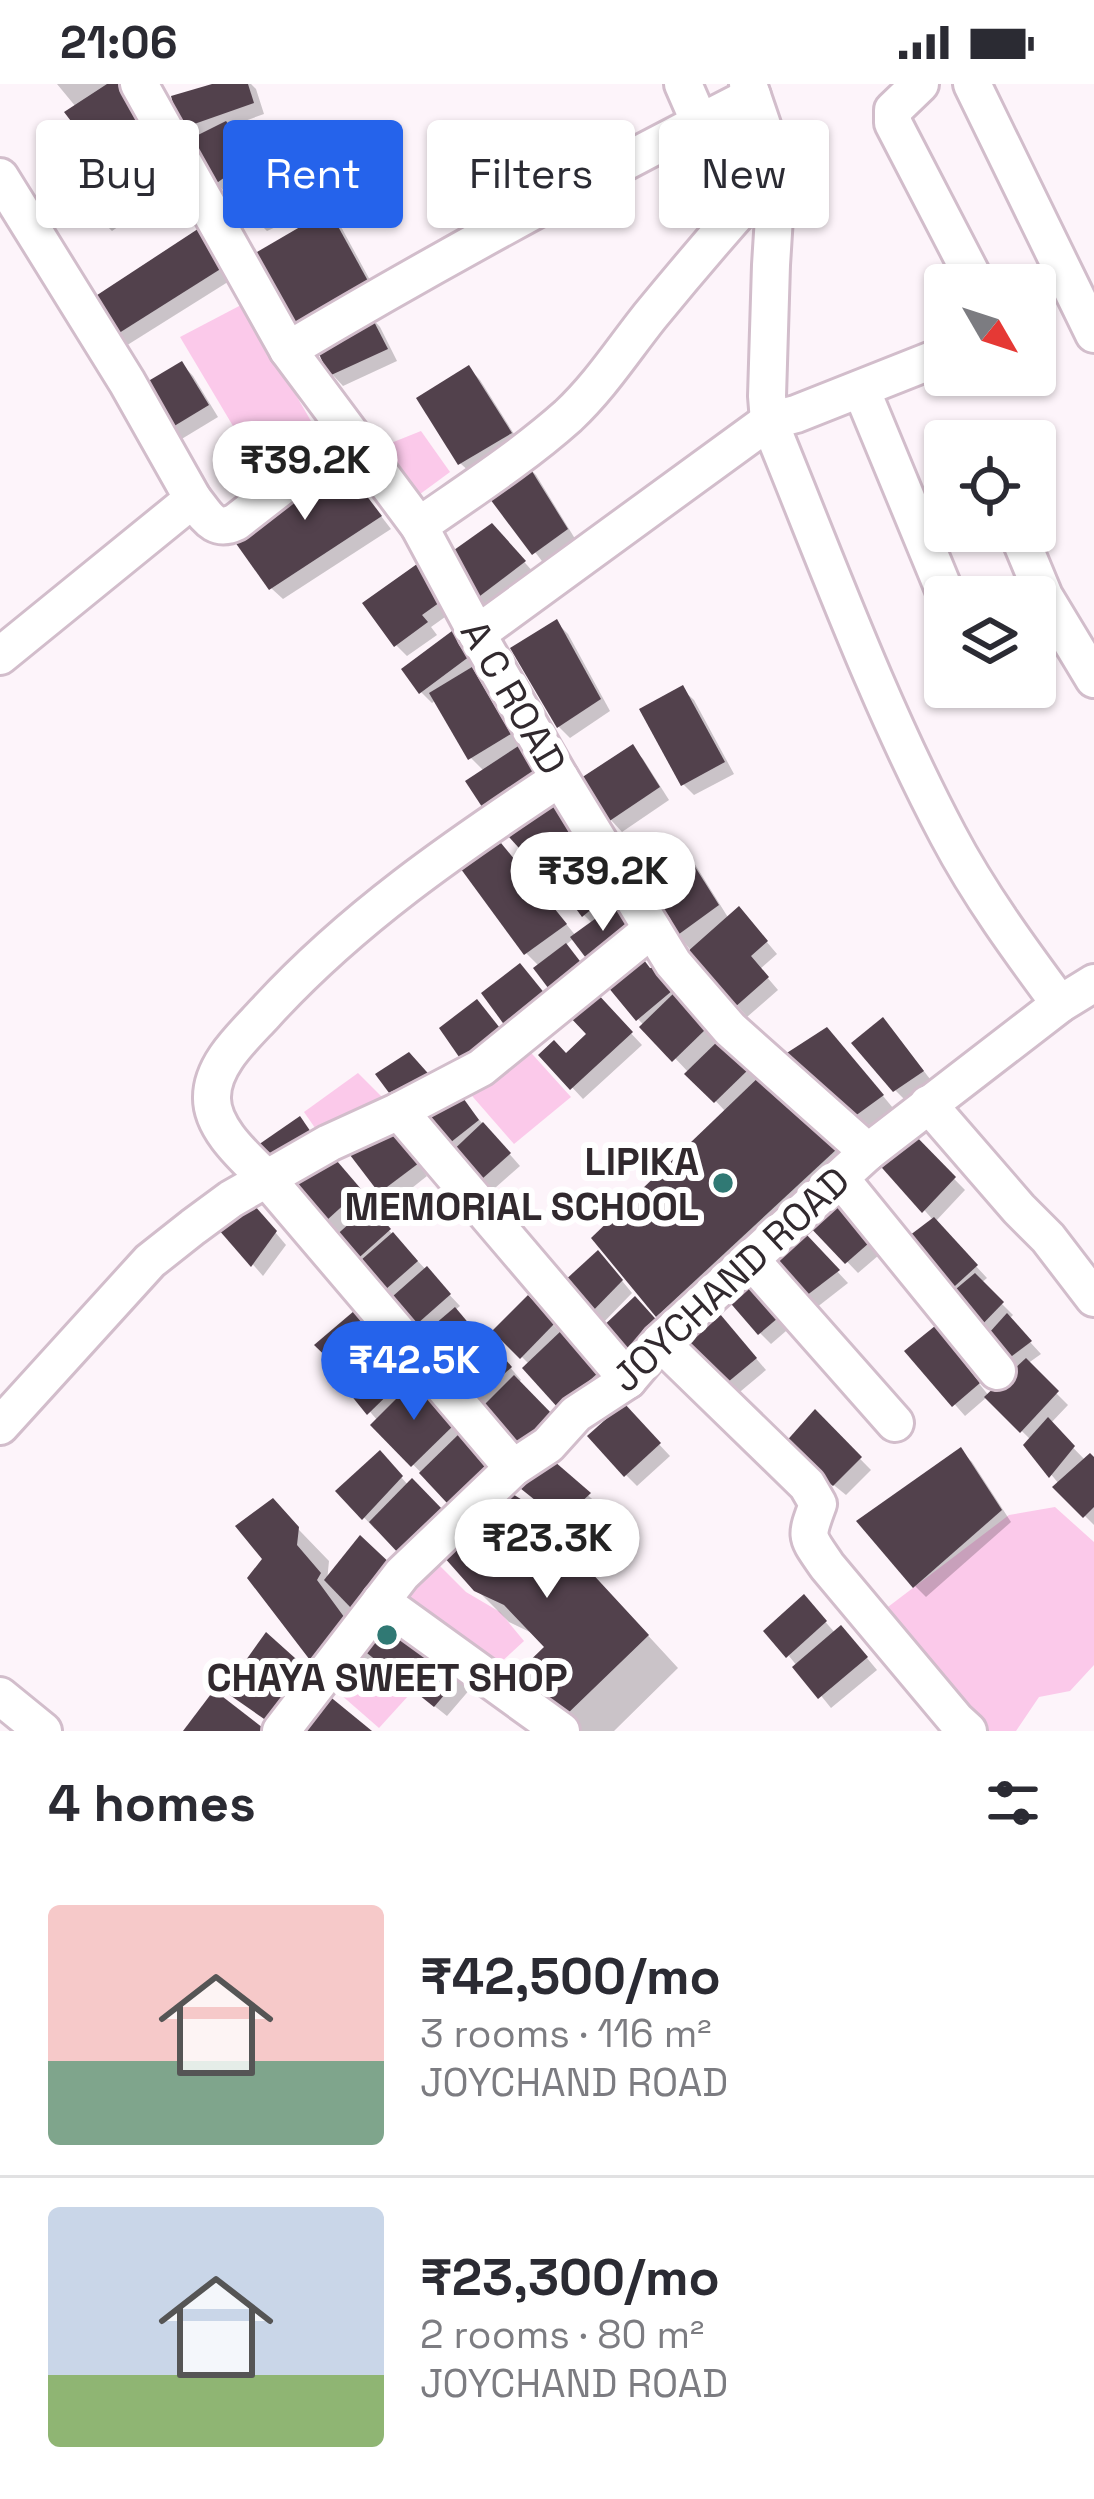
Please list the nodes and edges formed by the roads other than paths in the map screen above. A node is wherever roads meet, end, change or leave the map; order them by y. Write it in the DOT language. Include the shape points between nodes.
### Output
graph roads {
  1 [pos="139,84"];
  2 [pos="683,84"];
  3 [pos="920,84"];
  4 [pos="972,84"];
  5 [pos="750,90"];
  6 [pos="699,120"];
  7 [pos="703,120"];
  8 [pos="760,120"];
  9 [pos="659,144"];
  10 [pos="0,177"];
  11 [pos="724,228"];
  12 [pos="774,228"];
  13 [pos="966,264"];
  14 [pos="1094,334"];
  15 [pos="288,350"];
  16 [pos="924,363"];
  17 [pos="861,388"];
  18 [pos="769,421"];
  19 [pos="349,434"];
  20 [pos="193,499"];
  21 [pos="419,526"];
  22 [pos="1025,552"];
  23 [pos="938,576"];
  24 [pos="477,634"];
  25 [pos="0,656"];
  26 [pos="1094,679"];
  27 [pos="560,778"];
  28 [pos="652,928"];
  29 [pos="1094,982"];
  30 [pos="1060,1004"];
  31 [pos="928,1104"];
  32 [pos="399,1111"];
  33 [pos="868,1151"];
  34 [pos="840,1178"];
  35 [pos="268,1179"];
  36 [pos="751,1260"];
  37 [pos="1094,1298"];
  38 [pos="659,1342"];
  39 [pos="997,1371"];
  40 [pos="628,1380"];
  41 [pos="4,1412"];
  42 [pos="895,1423"];
  43 [pos="514,1468"];
  44 [pos="380,1601"];
  45 [pos="0,1696"];
  46 [pos="44,1731"];
  47 [pos="281,1731"];
  48 [pos="561,1731"];
  49 [pos="968,1731"];
  1 -- 15 [label="street, A C ROAD"];
  2 -- 6 [label="street"];
  3 -- 13 [label="street" via="893,110 893,123"];
  4 -- 14 [label="street"];
  5 -- 7 [label="street"];
  5 -- 8 [label="street"];
  9 -- 15 [label="street"];
  10 -- 20 [label="street"];
  11 -- 21 [label="street" via="568,416"];
  12 -- 18 [label="street"];
  15 -- 19 [label="street, A C ROAD"];
  16 -- 17 [label="street"];
  17 -- 18 [label="street"];
  17 -- 23 [label="street"];
  18 -- 24 [label="street"];
  18 -- 30 [label="street" via="904,748 950,840"];
  19 -- 20 [label="street" via="224,527"];
  19 -- 21 [label="street, A C ROAD"];
  20 -- 25 [label="street"];
  21 -- 24 [label="street, A C ROAD"];
  22 -- 26 [label="street"];
  24 -- 27 [label="street, A C ROAD"];
  27 -- 28 [label="street, A C ROAD"];
  27 -- 35 [label="street" via="341,936 233,1048 214,1078 214,1115"];
  28 -- 32 [label="street" via="481,1068"];
  28 -- 33 [label="street, A C ROAD" via="730,1029"];
  29 -- 30 [label="street"];
  30 -- 31 [label="street"];
  31 -- 33 [label="street"];
  31 -- 37 [label="street"];
  32 -- 35 [label="street"];
  32 -- 40 [label="street"];
  33 -- 34 [label="street, JOYCHAND ROAD"];
  34 -- 36 [label="street, JOYCHAND ROAD"];
  34 -- 39 [label="street"];
  35 -- 41 [label="street" via="150,1261"];
  35 -- 43 [label="street"];
  36 -- 38 [label="street, JOYCHAND ROAD"];
  36 -- 42 [label="street"];
  38 -- 40 [label="street, JOYCHAND ROAD"];
  38 -- 49 [label="street" via="807,1485 818,1504 811,1543 826,1566"];
  40 -- 43 [label="street, JOYCHAND ROAD"];
  43 -- 44 [label="street, JOYCHAND ROAD"];
  44 -- 47 [label="street, JOYCHAND ROAD"];
  44 -- 48 [label="street"];
  45 -- 46 [label="street"];
}
